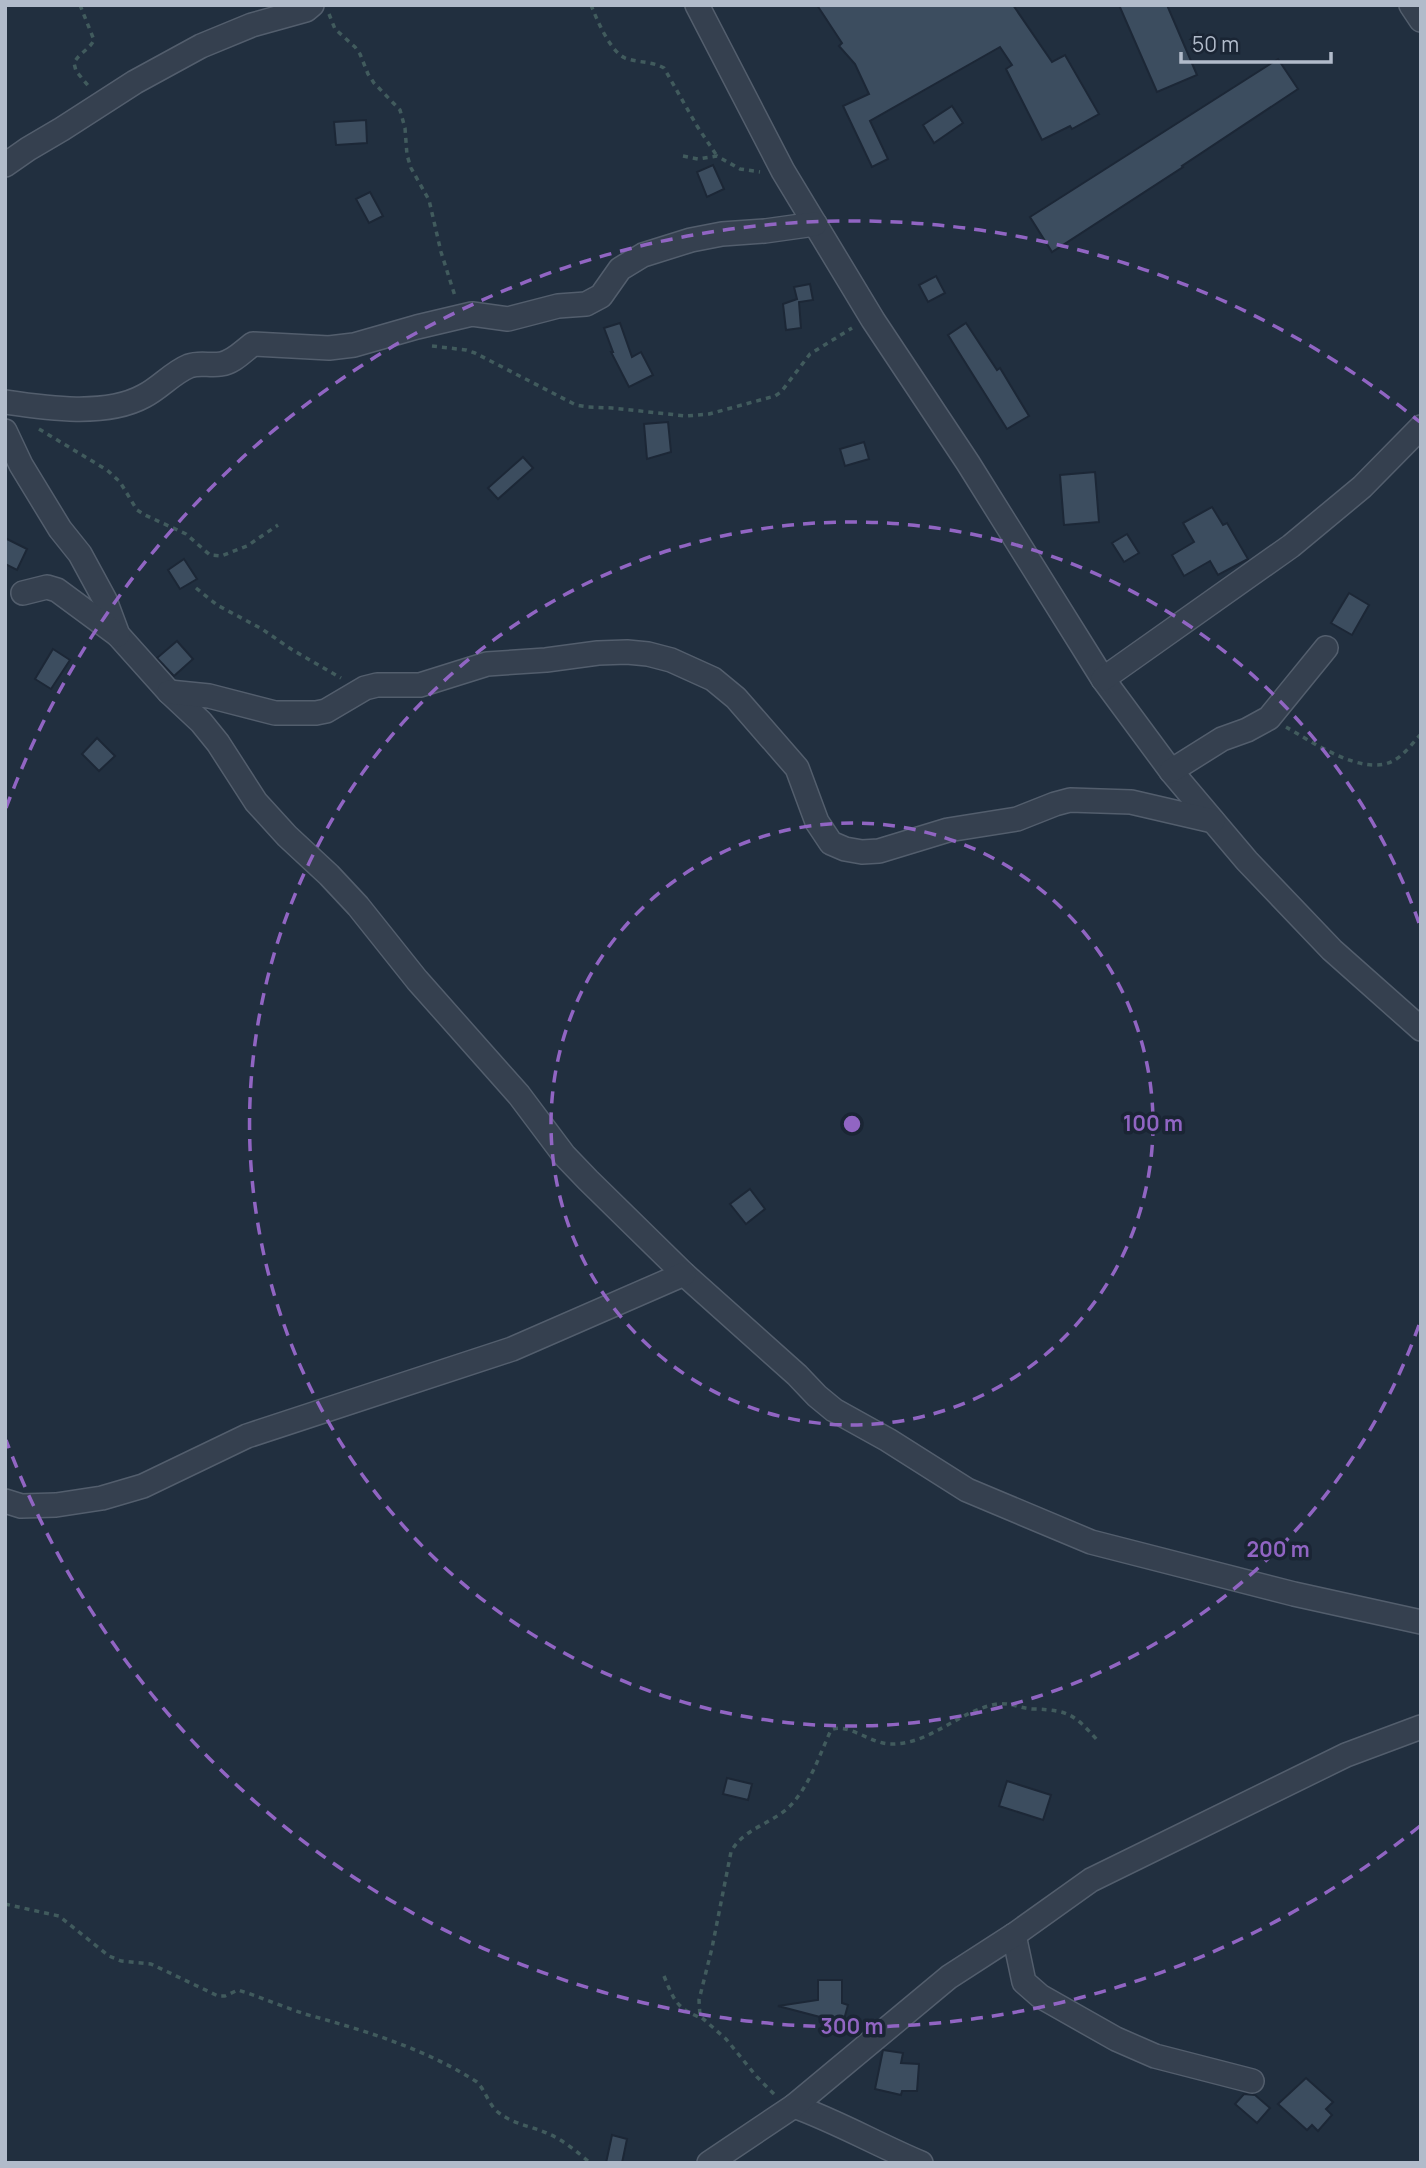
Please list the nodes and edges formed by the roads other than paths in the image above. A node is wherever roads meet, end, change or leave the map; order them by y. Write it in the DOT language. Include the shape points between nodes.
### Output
graph roads {
  1 [pos="312,5"];
  2 [pos="697,5"];
  3 [pos="1411,5"];
  4 [pos="1421,20"];
  5 [pos="5,165"];
  6 [pos="816,224"];
  7 [pos="5,402"];
  8 [pos="1421,427"];
  9 [pos="5,431"];
  10 [pos="23,593"];
  11 [pos="118,635"];
  12 [pos="1326,648"];
  13 [pos="1103,679"];
  14 [pos="169,692"];
  15 [pos="1171,771"];
  16 [pos="1213,821"];
  17 [pos="1421,1029"];
  18 [pos="684,1274"];
  19 [pos="5,1501"];
  20 [pos="1421,1622"];
  21 [pos="1421,1727"];
  22 [pos="1014,1935"];
  23 [pos="1252,2081"];
  24 [pos="794,2106"];
  25 [pos="709,2163"];
  26 [pos="921,2163"];
  1 -- 5 [label="street" via="201,46"];
  2 -- 6 [label="street" via="783,171"];
  3 -- 4 [label="street"];
  6 -- 7 [label="street" via="722,234 666,247 627,263 601,296 586,304 508,319 462,316 354,345 253,344 223,364 186,368 136,399 92,410"];
  6 -- 13 [label="street"];
  8 -- 13 [label="street" via="1363,487 1291,546"];
  9 -- 11 [label="street" via="106,600"];
  10 -- 11 [label="street" via="52,587"];
  11 -- 14 [label="street"];
  12 -- 15 [label="street" via="1269,718 1222,739"];
  13 -- 15 [label="street"];
  14 -- 16 [label="street" via="297,714 326,711 365,688 420,685 487,664 598,653 648,654 713,679 736,698 797,768 817,821 831,843 845,849 891,848 948,830 1017,819 1070,800 1131,802"];
  14 -- 18 [label="street" via="218,743 256,802 358,906 519,1095 564,1155"];
  15 -- 16 [label="street"];
  16 -- 17 [label="street" via="1332,950"];
  18 -- 19 [label="street" via="512,1349 233,1442 143,1486 56,1505 22,1506"];
  18 -- 20 [label="street" via="834,1410 967,1490 1091,1542"];
  21 -- 22 [label="street" via="1346,1755 1091,1880"];
  22 -- 23 [label="street" via="1024,1982 1040,1996 1155,2056"];
  22 -- 24 [label="street" via="949,1977"];
  24 -- 25 [label="street"];
  24 -- 26 [label="street"];
}
